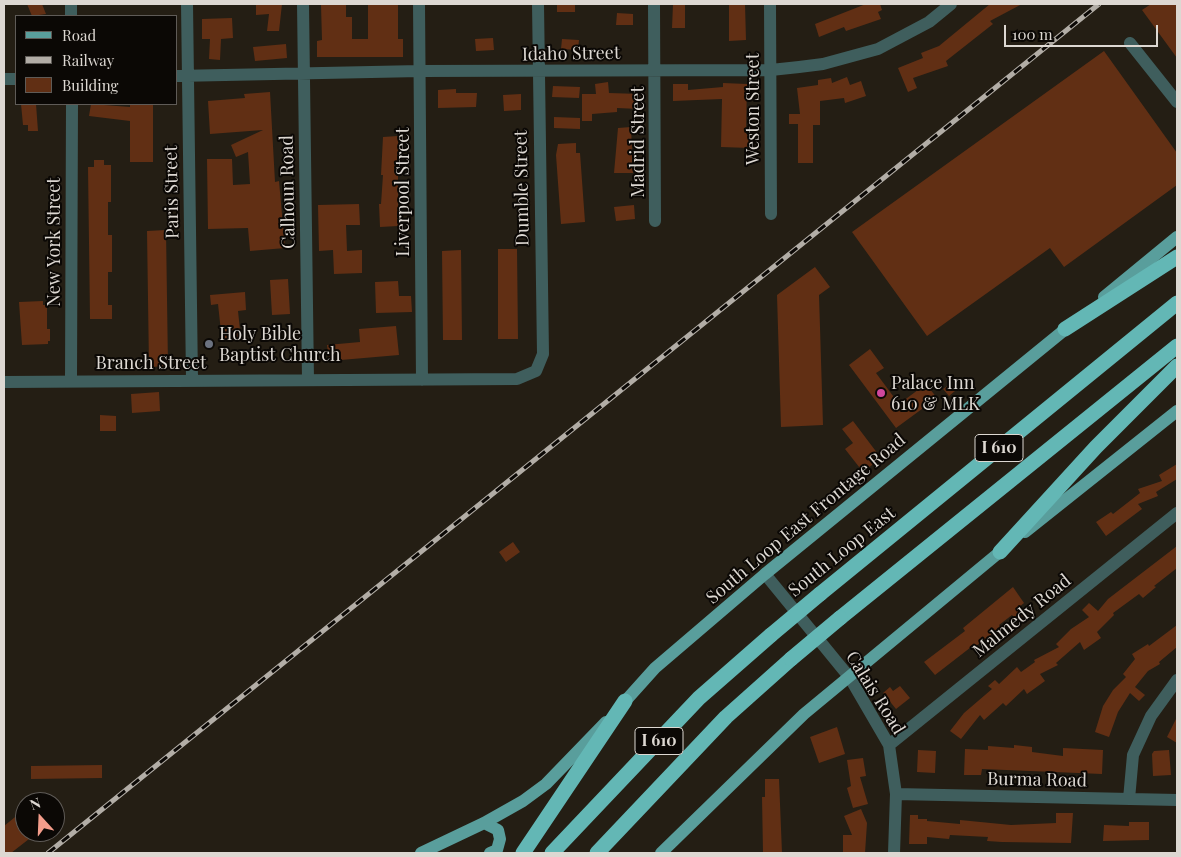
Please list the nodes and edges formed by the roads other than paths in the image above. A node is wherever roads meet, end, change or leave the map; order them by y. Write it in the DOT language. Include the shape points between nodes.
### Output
graph roads {
  1 [pos="188,4"];
  2 [pos="303,4"];
  3 [pos="419,4"];
  4 [pos="538,4"];
  5 [pos="654,4"];
  6 [pos="770,4"];
  7 [pos="951,4"];
  8 [pos="1130,43"];
  9 [pos="655,70"];
  10 [pos="771,70"];
  11 [pos="420,71"];
  12 [pos="538,72"];
  13 [pos="304,74"];
  14 [pos="182,76"];
  15 [pos="1177,102"];
  16 [pos="72,105"];
  17 [pos="771,214"];
  18 [pos="655,221"];
  19 [pos="1177,237"];
  20 [pos="1177,257"];
  21 [pos="1177,302"];
  22 [pos="1065,329"];
  23 [pos="1177,346"];
  24 [pos="1177,366"];
  25 [pos="536,371"];
  26 [pos="71,380"];
  27 [pos="192,380"];
  28 [pos="308,380"];
  29 [pos="422,380"];
  30 [pos="4,382"];
  31 [pos="1177,411"];
  32 [pos="1177,513"];
  33 [pos="1000,552"];
  34 [pos="765,574"];
  35 [pos="850,678"];
  36 [pos="1177,680"];
  37 [pos="625,701"];
  38 [pos="889,745"];
  39 [pos="896,794"];
  40 [pos="1129,799"];
  41 [pos="1177,800"];
  42 [pos="484,823"];
  43 [pos="420,853"];
  44 [pos="490,853"];
  45 [pos="523,853"];
  46 [pos="552,853"];
  47 [pos="596,853"];
  48 [pos="661,853"];
  49 [pos="894,853"];
  1 -- 14 [label="street, Paris Street"];
  2 -- 13 [label="street, Calhoun Road"];
  3 -- 11 [label="street, Liverpool Street"];
  4 -- 12 [label="street, Dumble Street"];
  5 -- 9 [label="street, Madrid Street"];
  6 -- 10 [label="street, Weston Street"];
  7 -- 10 [label="street, Idaho Street" via="929,22 878,49 823,64"];
  8 -- 15 [label="street"];
  9 -- 10 [label="street, Idaho Street"];
  9 -- 12 [label="street, Idaho Street"];
  9 -- 18 [label="street, Madrid Street"];
  10 -- 17 [label="street, Weston Street"];
  11 -- 12 [label="street, Idaho Street"];
  11 -- 13 [label="street, Idaho Street"];
  11 -- 29 [label="street, Liverpool Street"];
  12 -- 25 [label="street, Dumble Street" via="543,354"];
  13 -- 14 [label="street, Idaho Street"];
  13 -- 28 [label="street, Calhoun Road"];
  14 -- 27 [label="street, Paris Street"];
  16 -- 26 [label="street, New York Street"];
  19 -- 22 [label="main road, South Loop East Frontage Road"];
  20 -- 22 [label="highway"];
  21 -- 46 [label="highway, South Loop East / I 610, bridge" via="771,634 699,698"];
  22 -- 34 [label="main road, South Loop East Frontage Road"];
  23 -- 47 [label="highway, I 610, bridge" via="791,659 726,717"];
  24 -- 33 [label="highway" via="1096,447"];
  25 -- 29 [label="street, Branch Street" via="517,379"];
  26 -- 27 [label="street, Branch Street"];
  26 -- 30 [label="street, Branch Street"];
  27 -- 28 [label="street, Branch Street"];
  28 -- 29 [label="street, Branch Street"];
  31 -- 33 [label="main road"];
  32 -- 38 [label="street, Malmedy Road"];
  33 -- 35 [label="main road"];
  34 -- 35 [label="street, Calais Road"];
  34 -- 37 [label="main road, South Loop East Frontage Road" via="655,668"];
  35 -- 38 [label="street, Calais Road"];
  35 -- 48 [label="main road" via="804,714"];
  36 -- 40 [label="street" via="1151,716 1133,755"];
  37 -- 42 [label="main road, South Loop East Frontage Road" via="546,784"];
  37 -- 45 [label="highway"];
  38 -- 39 [label="street, Calais Road"];
  39 -- 40 [label="street, Burma Road"];
  39 -- 49 [label="street, Calais Road"];
  40 -- 41 [label="street, Burma Road"];
  42 -- 43 [label="main road, South Loop East Frontage Road"];
  42 -- 44 [label="main road" via="498,830 500,839 497,850"];
}
